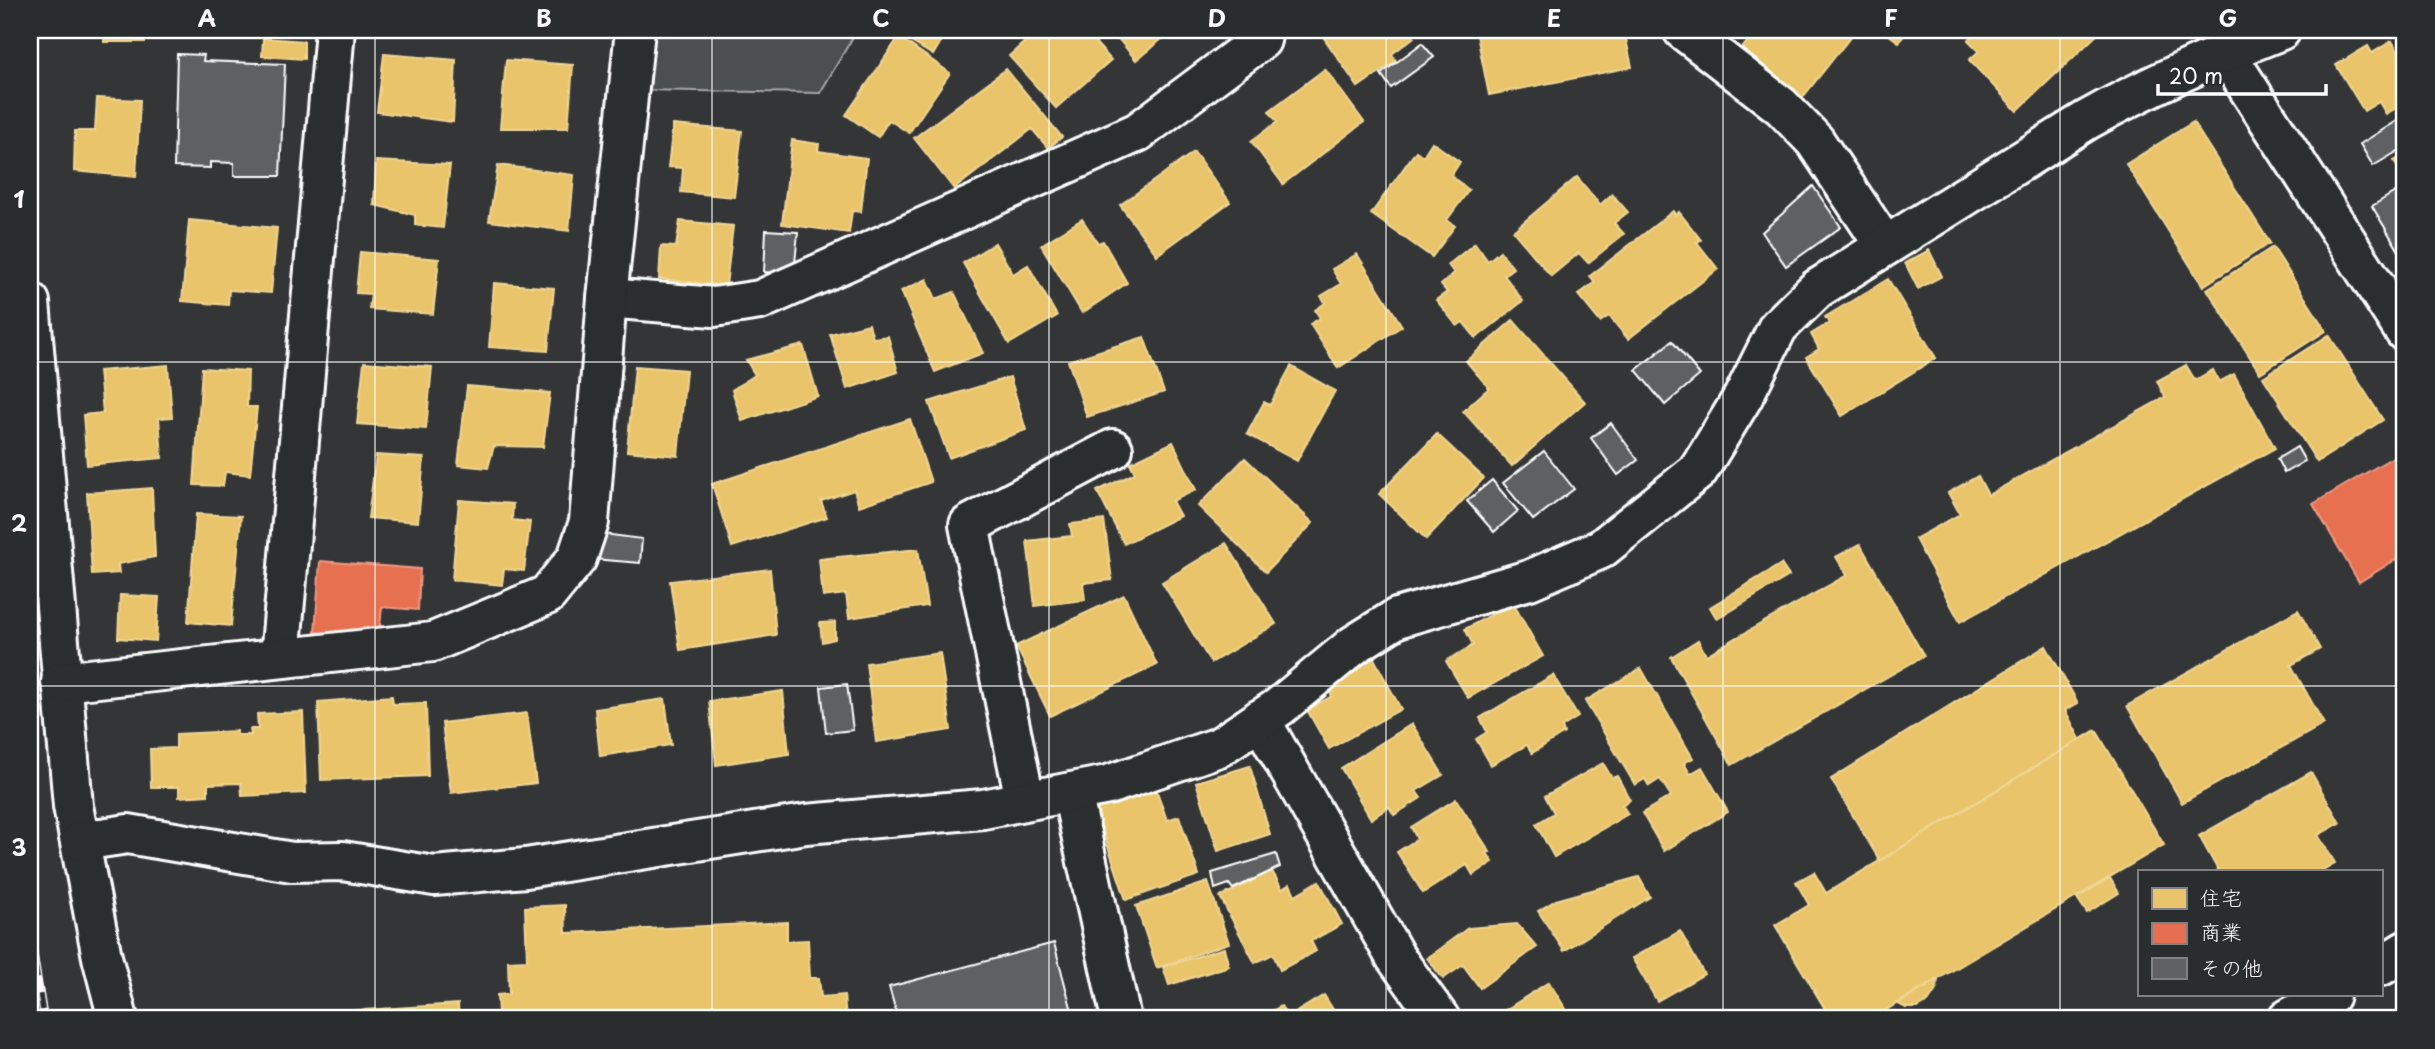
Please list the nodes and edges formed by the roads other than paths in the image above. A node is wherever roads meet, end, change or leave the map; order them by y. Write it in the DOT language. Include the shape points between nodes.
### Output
graph roads {
  1 [pos="335,30"];
  2 [pos="635,30"];
  3 [pos="1263,30"];
  4 [pos="1683,30"];
  5 [pos="2281,30"];
  6 [pos="2225,52"];
  7 [pos="1885,246"];
  8 [pos="607,298"];
  9 [pos="30,302"];
  10 [pos="2405,332"];
  11 [pos="1113,449"];
  12 [pos="280,658"];
  13 [pos="61,682"];
  14 [pos="1260,719"];
  15 [pos="1072,792"];
  16 [pos="1026,800"];
  17 [pos="81,841"];
  18 [pos="2405,951"];
  19 [pos="2382,965"];
  20 [pos="2328,996"];
  21 [pos="118,1019"];
  22 [pos="1121,1019"];
  23 [pos="1440,1019"];
  24 [pos="2288,1019"];
  1 -- 12 [label="street"];
  2 -- 8 [label="street"];
  3 -- 8 [label="street" via="1261,40 1138,132 760,300 714,307"];
  4 -- 7 [label="street" via="1781,106 1815,141"];
  5 -- 6 [label="street"];
  6 -- 7 [label="street" via="2087,120"];
  6 -- 10 [label="street"];
  7 -- 14 [label="street" via="1817,289 1778,327 1698,471 1601,549 1529,580 1397,618 1354,645"];
  8 -- 12 [label="street" via="589,522 577,558 547,595 433,642"];
  9 -- 13 [label="street"];
  11 -- 16 [label="street" via="969,525"];
  12 -- 13 [label="street"];
  13 -- 17 [label="street" via="73,806"];
  14 -- 15 [label="street" via="1219,747 1108,785"];
  14 -- 23 [label="street" via="1396,958"];
  15 -- 16 [label="street"];
  15 -- 22 [label="street"];
  16 -- 17 [label="street" via="806,824 526,868 434,876 343,861 292,862 128,834"];
  17 -- 21 [label="street"];
  18 -- 19 [label="street"];
  20 -- 24 [label="street"];
}
